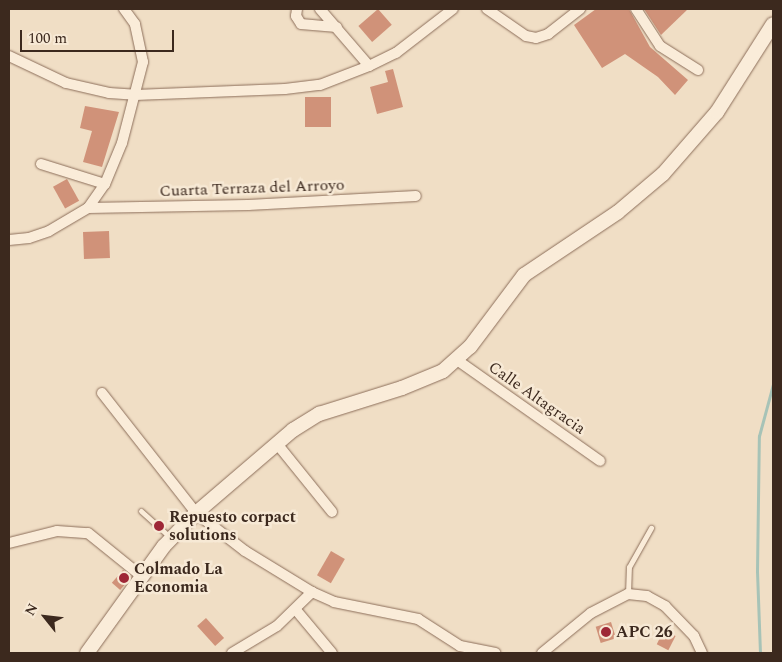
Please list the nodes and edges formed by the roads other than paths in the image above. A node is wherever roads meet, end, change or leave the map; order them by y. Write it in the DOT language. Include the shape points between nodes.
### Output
graph roads {
  1 [pos="124,9"];
  2 [pos="297,9"];
  3 [pos="320,9"];
  4 [pos="453,9"];
  5 [pos="487,9"];
  6 [pos="580,9"];
  7 [pos="636,9"];
  8 [pos="773,24"];
  9 [pos="336,27"];
  10 [pos="9,56"];
  11 [pos="369,66"];
  12 [pos="698,70"];
  13 [pos="135,95"];
  14 [pos="41,164"];
  15 [pos="105,184"];
  16 [pos="416,196"];
  17 [pos="88,208"];
  18 [pos="9,240"];
  19 [pos="457,360"];
  20 [pos="102,393"];
  21 [pos="278,444"];
  22 [pos="600,461"];
  23 [pos="141,511"];
  24 [pos="332,512"];
  25 [pos="196,513"];
  26 [pos="651,528"];
  27 [pos="171,539"];
  28 [pos="9,543"];
  29 [pos="140,575"];
  30 [pos="312,592"];
  31 [pos="628,594"];
  32 [pos="296,610"];
  33 [pos="460,650"];
  34 [pos="87,653"];
  35 [pos="232,653"];
  36 [pos="332,653"];
  37 [pos="495,653"];
  38 [pos="542,653"];
  39 [pos="702,653"];
  1 -- 13 [label="street" via="135,24 143,62"];
  2 -- 9 [label="street" via="296,16 301,24"];
  3 -- 9 [label="street"];
  4 -- 11 [label="street" via="396,52"];
  5 -- 6 [label="street" via="526,36 536,38 548,34"];
  7 -- 12 [label="street" via="660,46"];
  8 -- 19 [label="main road" via="730,94 680,157 644,192 524,275"];
  9 -- 11 [label="street"];
  10 -- 13 [label="street" via="66,84"];
  11 -- 13 [label="street" via="320,85"];
  13 -- 15 [label="street" via="122,143"];
  14 -- 15 [label="street"];
  15 -- 17 [label="street"];
  16 -- 17 [label="street, Cuarta Terraza del Arroyo" via="248,205"];
  17 -- 18 [label="street" via="49,231"];
  19 -- 21 [label="main road" via="429,378 319,414"];
  19 -- 22 [label="street, Calle Altagracia"];
  20 -- 25 [label="street"];
  21 -- 24 [label="street"];
  21 -- 25 [label="main road"];
  23 -- 27 [label="lane"];
  25 -- 27 [label="main road"];
  25 -- 30 [label="street" via="245,551"];
  26 -- 31 [label="lane" via="629,567"];
  27 -- 29 [label="main road"];
  28 -- 29 [label="street" via="57,531 88,533"];
  29 -- 34 [label="main road"];
  30 -- 32 [label="street"];
  30 -- 33 [label="street" via="338,603 418,618"];
  31 -- 38 [label="street" via="591,613"];
  31 -- 39 [label="street" via="647,596 665,606 694,636"];
  32 -- 35 [label="street"];
  32 -- 36 [label="street"];
  33 -- 37 [label="street"];
}
